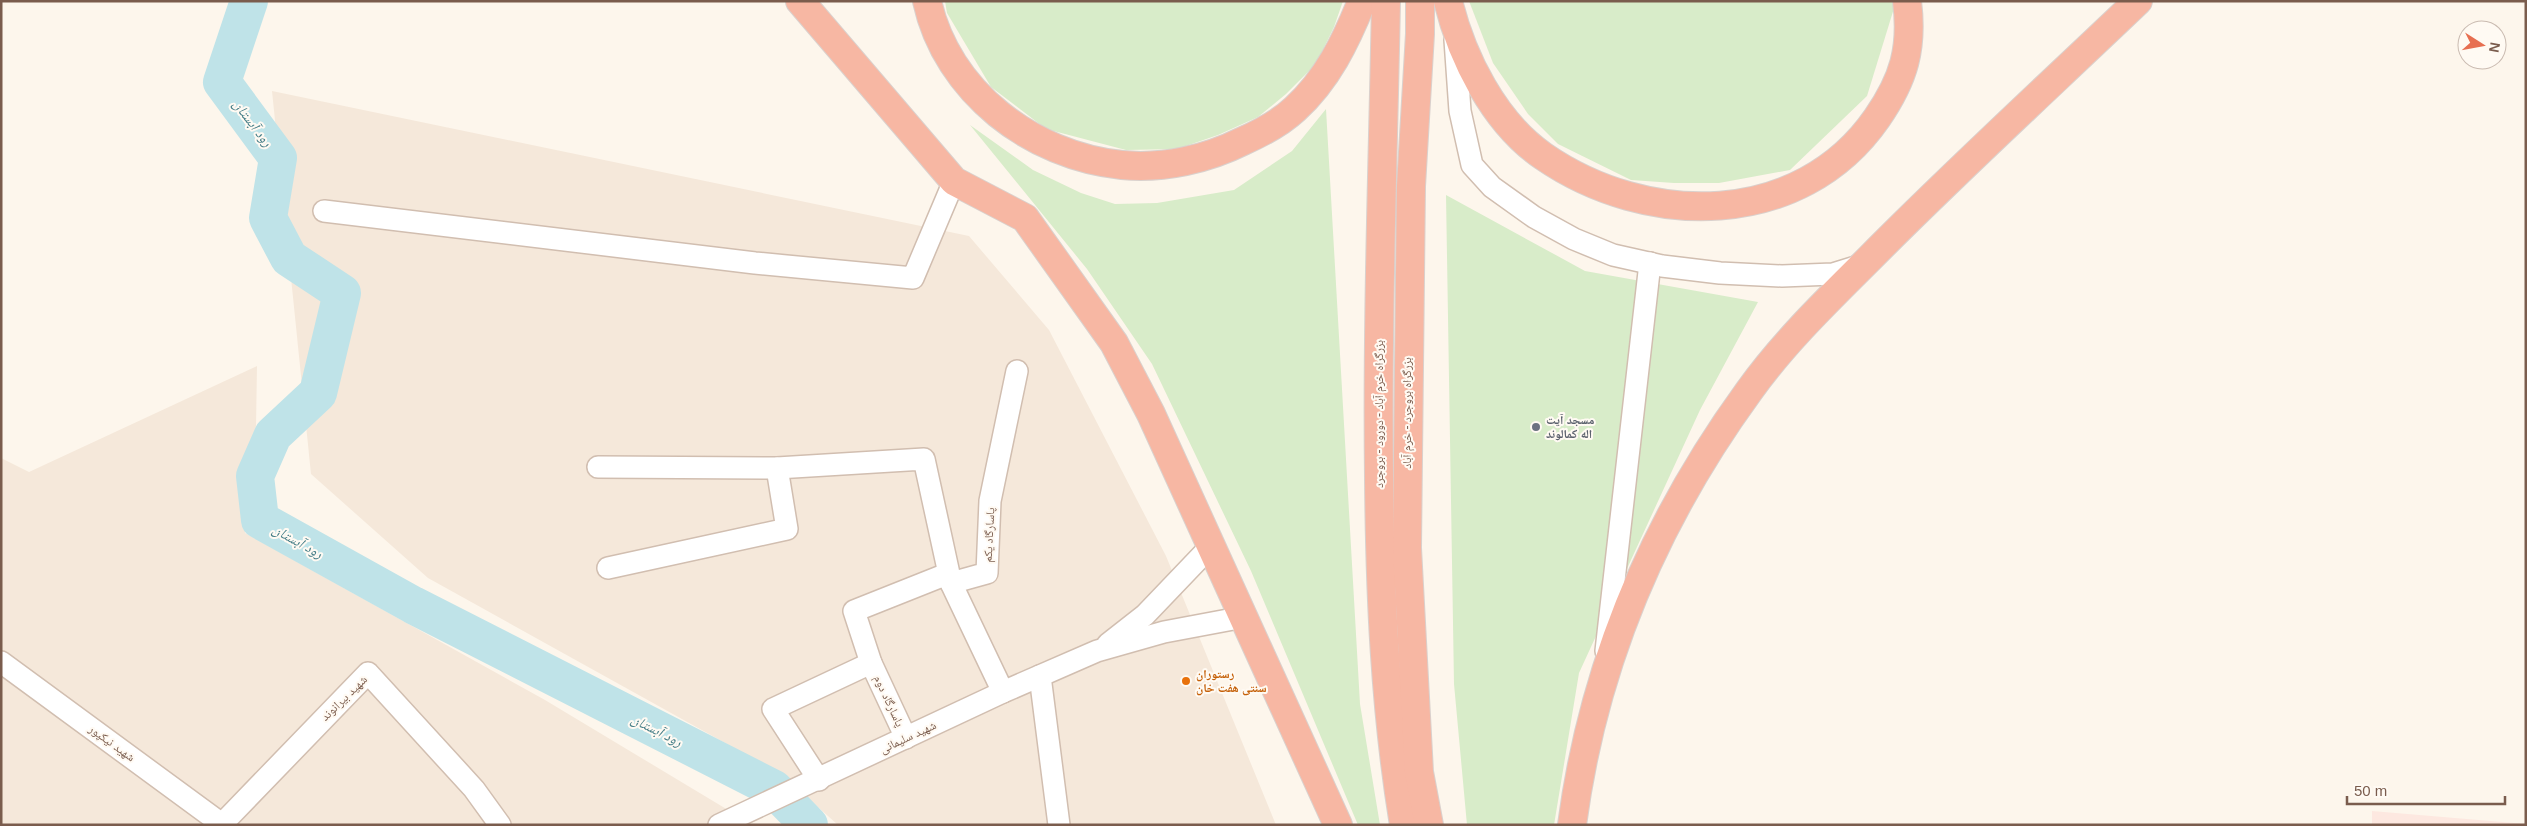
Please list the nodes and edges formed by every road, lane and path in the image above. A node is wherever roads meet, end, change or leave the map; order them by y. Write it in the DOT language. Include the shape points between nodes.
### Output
graph roads {
  1 [pos="800,1"];
  2 [pos="927,1"];
  3 [pos="1362,1"];
  4 [pos="1386,1"];
  5 [pos="1420,1"];
  6 [pos="1448,1"];
  7 [pos="1907,1"];
  8 [pos="2138,1"];
  9 [pos="1455,28"];
  10 [pos="954,181"];
  11 [pos="324,211"];
  12 [pos="1650,264"];
  13 [pos="1863,265"];
  14 [pos="1017,371"];
  15 [pos="598,467"];
  16 [pos="777,468"];
  17 [pos="1211,546"];
  18 [pos="608,568"];
  19 [pos="949,578"];
  20 [pos="1244,617"];
  21 [pos="1097,651"];
  22 [pos="1,662"];
  23 [pos="871,663"];
  24 [pos="1040,676"];
  25 [pos="1602,681"];
  26 [pos="1003,692"];
  27 [pos="906,738"];
  28 [pos="819,780"];
  29 [pos="742,818"];
  30 [pos="223,824"];
  31 [pos="500,825"];
  32 [pos="719,825"];
  33 [pos="1058,825"];
  34 [pos="1338,825"];
  35 [pos="1404,825"];
  36 [pos="1429,825"];
  37 [pos="1572,825"];
  1 -- 10 [label="highway"];
  2 -- 3 [label="highway" via="931,20 952,64 977,95 1009,124 1042,143 1090,160 1124,165 1177,163 1219,153 1264,131 1295,109 1326,73 1348,36"];
  4 -- 35 [label="highway, بزرگراه خرم آباد - دورود - بروجرد" via="1378,356 1380,542 1385,673"];
  5 -- 36 [label="highway, بزرگراه بروجرد - خرم آباد" via="1411,186 1407,548 1419,772"];
  6 -- 9 [label="highway"];
  7 -- 9 [label="highway" via="1911,29 1906,60 1897,85 1862,139 1826,171 1786,192 1731,205 1680,207 1637,200 1589,184 1542,156 1514,129 1492,101 1473,70"];
  8 -- 13 [label="highway"];
  9 -- 12 [label="street" via="1460,111 1472,165 1492,187 1534,217 1613,255"];
  10 -- 11 [label="street" via="913,278 755,263"];
  10 -- 17 [label="highway" via="1025,218 1070,280 1123,361 1151,414"];
  12 -- 13 [label="street" via="1782,276 1833,274"];
  12 -- 25 [label="street"];
  13 -- 25 [label="highway" via="1812,316 1750,389 1689,481 1646,565"];
  14 -- 19 [label="street, پاسارگاد یکم" via="990,501 987,573"];
  15 -- 16 [label="street"];
  16 -- 18 [label="street" via="787,529"];
  16 -- 19 [label="street" via="924,459"];
  17 -- 20 [label="highway"];
  17 -- 21 [label="street, شهید سلیمانی" via="1145,615"];
  19 -- 23 [label="street, پاسارگاد دوم" via="854,612"];
  19 -- 26 [label="street"];
  20 -- 21 [label="street, شهید سلیمانی" via="1164,632"];
  20 -- 34 [label="highway"];
  21 -- 24 [label="street, شهید سلیمانی"];
  22 -- 30 [label="street, شهید نیکپور"];
  23 -- 27 [label="street, پاسارگاد دوم"];
  23 -- 28 [label="street" via="773,709"];
  24 -- 26 [label="street, شهید سلیمانی"];
  24 -- 33 [label="street"];
  25 -- 37 [label="highway" via="1589,729"];
  26 -- 27 [label="street, شهید سلیمانی"];
  27 -- 28 [label="street, شهید سلیمانی"];
  28 -- 29 [label="street, شهید سلیمانی"];
  29 -- 32 [label="street, شهید سلیمانی"];
  30 -- 31 [label="street, شهید بیرانوند" via="368,673 474,789"];
}
